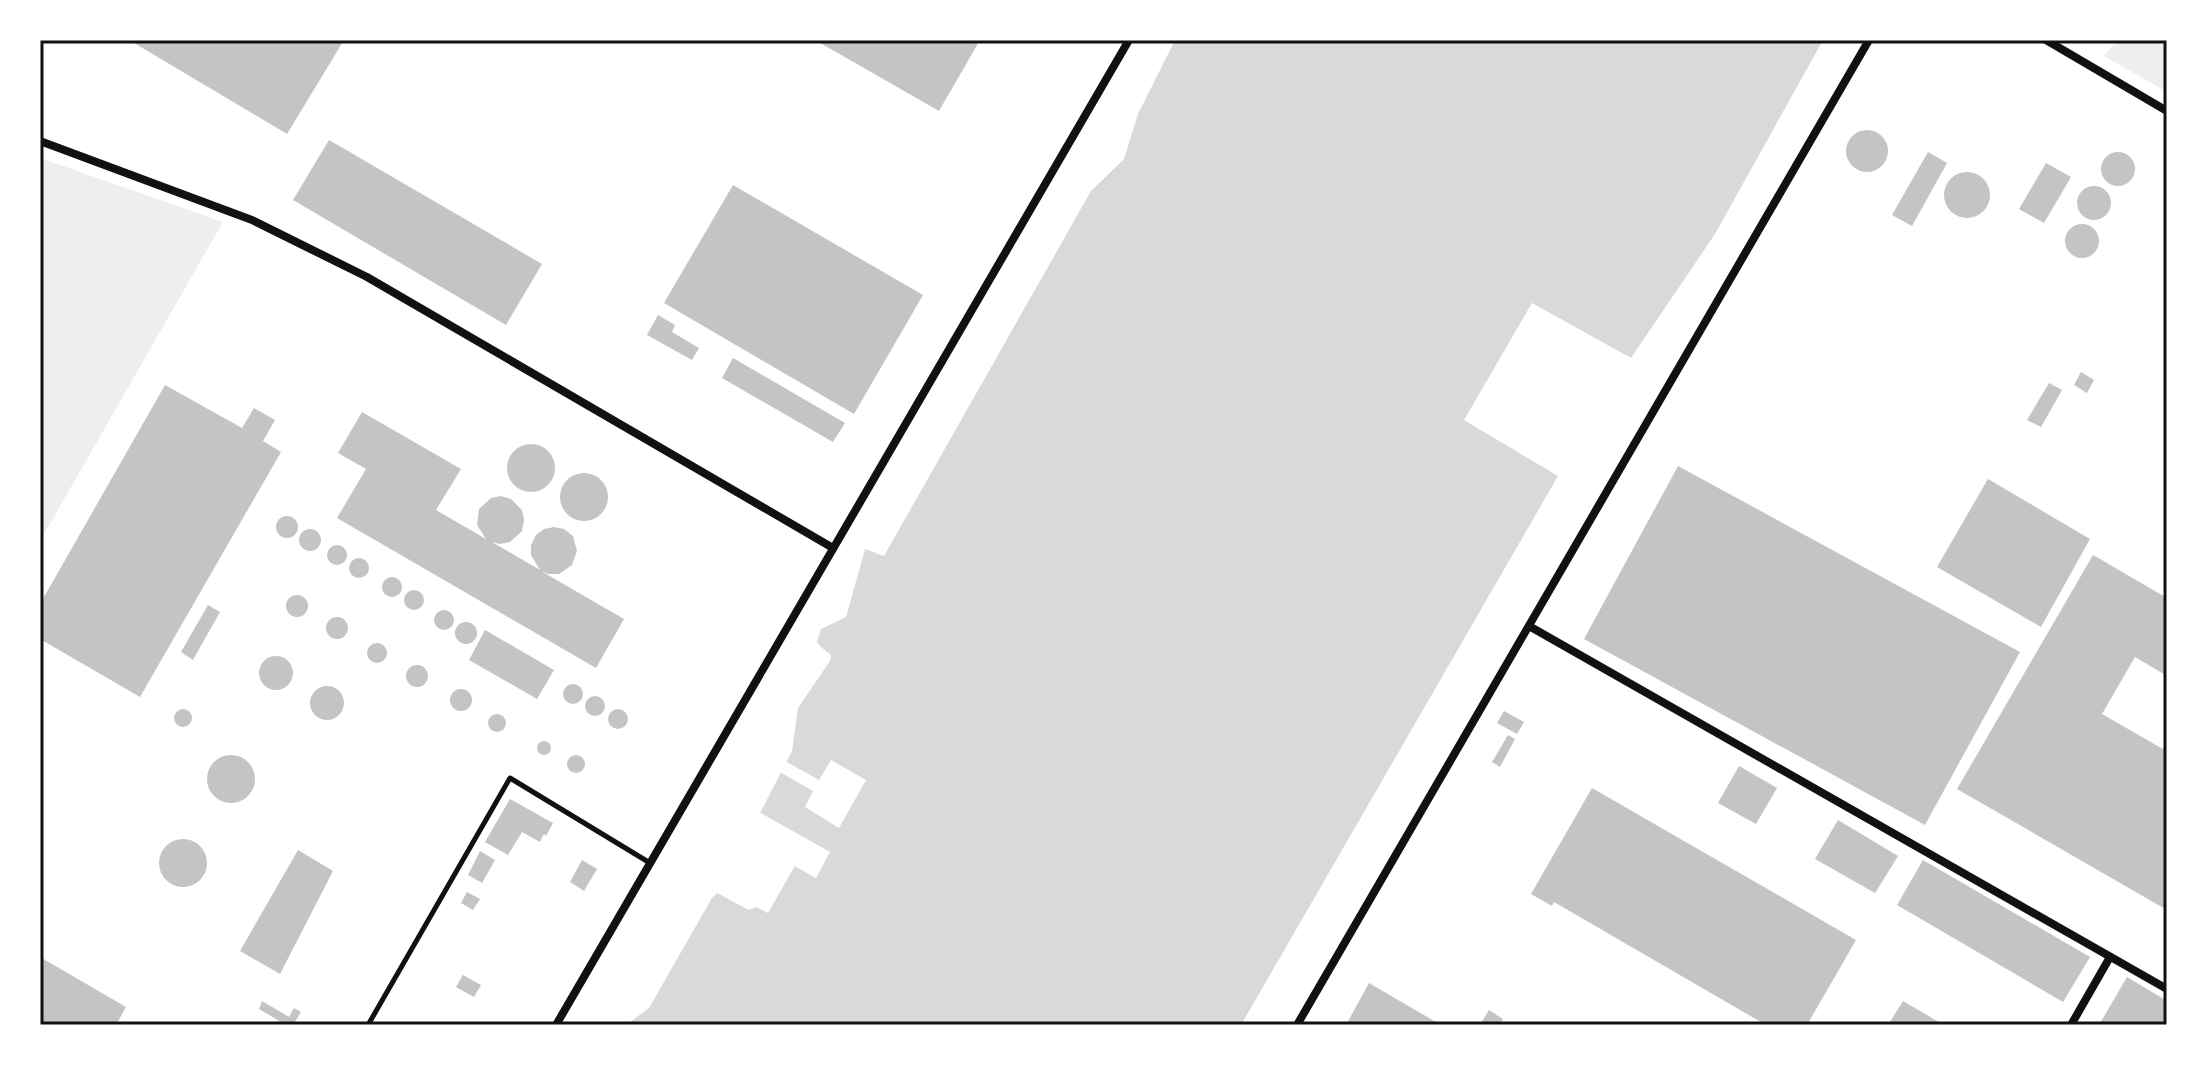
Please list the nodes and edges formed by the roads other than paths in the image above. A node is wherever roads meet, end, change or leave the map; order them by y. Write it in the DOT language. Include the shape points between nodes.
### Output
graph roads {
  1 [pos="1129,40"];
  2 [pos="1869,40"];
  3 [pos="2046,40"];
  4 [pos="2167,111"];
  5 [pos="40,141"];
  6 [pos="833,548"];
  7 [pos="1529,626"];
  8 [pos="650,863"];
  9 [pos="2110,957"];
  10 [pos="2167,989"];
  11 [pos="368,1025"];
  12 [pos="556,1025"];
  13 [pos="1297,1025"];
  14 [pos="2071,1025"];
  1 -- 6 [label="street"];
  2 -- 7 [label="street"];
  3 -- 4 [label="street"];
  5 -- 6 [label="street" via="252,220 367,277"];
  6 -- 8 [label="street"];
  7 -- 9 [label="street"];
  7 -- 13 [label="street"];
  8 -- 11 [label="lane" via="510,778"];
  8 -- 12 [label="street"];
  9 -- 10 [label="street"];
  9 -- 14 [label="street"];
}
